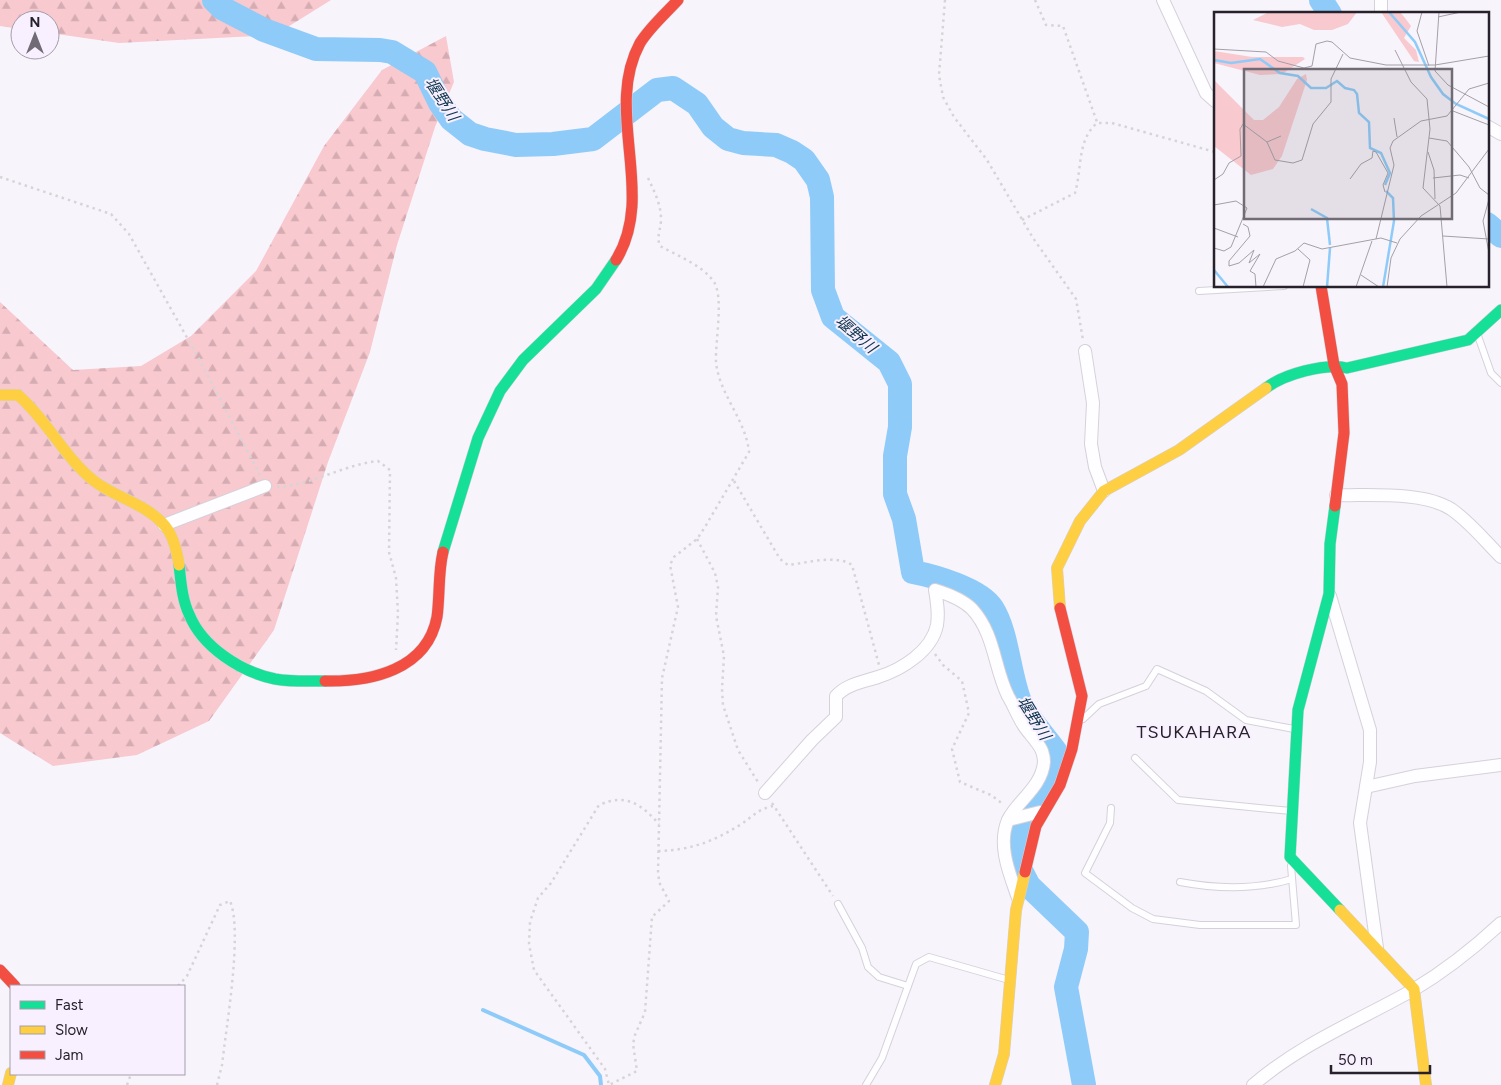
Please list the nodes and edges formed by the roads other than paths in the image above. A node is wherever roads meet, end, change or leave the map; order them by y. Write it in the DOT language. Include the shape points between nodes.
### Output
graph roads {
  1 [pos="678,0"];
  2 [pos="1163,0"];
  3 [pos="1214,100"];
  4 [pos="1488,127"];
  5 [pos="1501,134"];
  6 [pos="1250,288"];
  7 [pos="1321,288"];
  8 [pos="1199,291"];
  9 [pos="1501,310"];
  10 [pos="1477,332"];
  11 [pos="1085,351"];
  12 [pos="1334,365"];
  13 [pos="1501,383"];
  14 [pos="0,395"];
  15 [pos="265,486"];
  16 [pos="1104,491"];
  17 [pos="1336,495"];
  18 [pos="164,525"];
  19 [pos="1501,557"];
  20 [pos="1329,594"];
  21 [pos="1076,725"];
  22 [pos="1298,730"];
  23 [pos="1135,758"];
  24 [pos="1501,765"];
  25 [pos="1366,787"];
  26 [pos="765,794"];
  27 [pos="1111,808"];
  28 [pos="1291,811"];
  29 [pos="1042,812"];
  30 [pos="1012,817"];
  31 [pos="1290,857"];
  32 [pos="1292,878"];
  33 [pos="1180,882"];
  34 [pos="1020,897"];
  35 [pos="838,904"];
  36 [pos="1501,923"];
  37 [pos="1377,948"];
  38 [pos="0,970"];
  39 [pos="1010,981"];
  40 [pos="14,985"];
  41 [pos="908,986"];
  42 [pos="1414,989"];
  43 [pos="866,1085"];
  44 [pos="995,1085"];
  45 [pos="1253,1085"];
  46 [pos="1426,1085"];
  1 -- 18 [label="street" via="642,40 627,76 625,126 632,182 626,238 605,278 521,362 498,394 483,425 446,534 431,637 416,655 398,669 378,678 356,682 266,677 228,659 195,627 182,603 177,556 171,535"];
  2 -- 3 [label="street" via="1206,92"];
  4 -- 5 [label="street"];
  6 -- 8 [label="lane"];
  7 -- 12 [label="street"];
  9 -- 10 [label="street"];
  10 -- 12 [label="street" via="1468,340 1375,362 1347,368"];
  10 -- 13 [label="lane" via="1491,373"];
  11 -- 16 [label="street" via="1093,403 1091,444"];
  12 -- 16 [label="street" via="1278,378 1179,450"];
  12 -- 17 [label="street" via="1342,384 1344,433"];
  14 -- 18 [label="street" via="18,395 95,482"];
  15 -- 18 [label="street"];
  16 -- 21 [label="street" via="1080,521 1057,568 1058,599 1082,696"];
  17 -- 19 [label="street" via="1420,498 1449,508"];
  17 -- 20 [label="street" via="1330,544"];
  20 -- 22 [label="street" via="1298,710"];
  20 -- 25 [label="street" via="1370,730"];
  21 -- 22 [label="lane" via="1099,704 1146,686 1157,669 1206,691 1246,720"];
  21 -- 29 [label="street" via="1060,785"];
  22 -- 28 [label="street"];
  23 -- 28 [label="lane" via="1178,800"];
  24 -- 25 [label="street" via="1415,776"];
  25 -- 37 [label="street" via="1360,823"];
  26 -- 30 [label="street" via="836,717 836,696 843,688 882,676 908,663 928,645 937,627 935,590 956,597 971,609 993,644 1004,687 1043,752 1040,775"];
  27 -- 32 [label="lane" via="1110,823 1085,874 1153,920 1200,925 1296,925"];
  28 -- 31 [label="street"];
  29 -- 30 [label="street"];
  29 -- 34 [label="street"];
  30 -- 34 [label="street" via="1004,852"];
  31 -- 32 [label="lane"];
  31 -- 37 [label="street"];
  32 -- 33 [label="lane" via="1276,883 1212,888"];
  34 -- 39 [label="street"];
  35 -- 41 [label="lane" via="862,948 868,967 879,977"];
  36 -- 42 [label="street" via="1469,952"];
  37 -- 42 [label="street"];
  38 -- 40 [label="street"];
  39 -- 41 [label="lane" via="929,957 916,964"];
  39 -- 44 [label="street" via="1004,1054"];
  41 -- 43 [label="lane" via="882,1058"];
  42 -- 45 [label="street" via="1279,1063"];
  42 -- 46 [label="street"];
}
